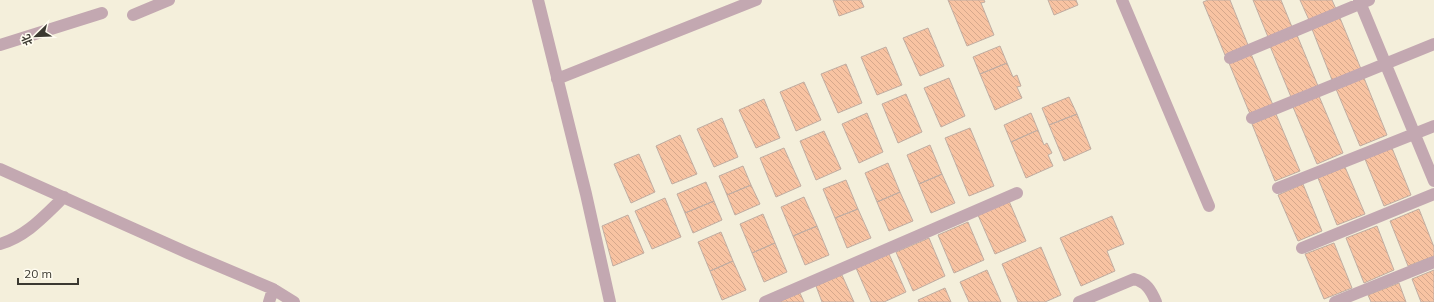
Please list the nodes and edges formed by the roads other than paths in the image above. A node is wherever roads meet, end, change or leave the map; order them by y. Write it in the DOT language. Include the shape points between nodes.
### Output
graph roads {
  1 [pos="169,0"];
  2 [pos="538,0"];
  3 [pos="756,0"];
  4 [pos="1122,0"];
  5 [pos="1363,1"];
  6 [pos="102,13"];
  7 [pos="133,15"];
  8 [pos="1434,44"];
  9 [pos="0,46"];
  10 [pos="1230,58"];
  11 [pos="1386,64"];
  12 [pos="557,79"];
  13 [pos="1252,118"];
  14 [pos="1434,126"];
  15 [pos="1415,134"];
  16 [pos="0,168"];
  17 [pos="1434,181"];
  18 [pos="1278,188"];
  19 [pos="1017,193"];
  20 [pos="1434,194"];
  21 [pos="64,197"];
  22 [pos="1209,206"];
  23 [pos="0,244"];
  24 [pos="1302,248"];
  25 [pos="1434,262"];
  26 [pos="273,289"];
  27 [pos="269,302"];
  28 [pos="294,302"];
  29 [pos="610,302"];
  30 [pos="764,302"];
  31 [pos="1079,302"];
  32 [pos="1156,302"];
  33 [pos="1335,302"];
  1 -- 7 [label="street"];
  2 -- 12 [label="street"];
  3 -- 12 [label="street"];
  4 -- 22 [label="street"];
  5 -- 10 [label="street"];
  5 -- 11 [label="street"];
  6 -- 9 [label="street"];
  8 -- 11 [label="street"];
  11 -- 13 [label="street"];
  11 -- 15 [label="street"];
  12 -- 29 [label="street"];
  14 -- 15 [label="street"];
  15 -- 17 [label="street"];
  15 -- 18 [label="street"];
  16 -- 21 [label="street"];
  19 -- 30 [label="street"];
  20 -- 24 [label="street"];
  21 -- 23 [label="street" via="31,228 13,240"];
  21 -- 26 [label="street"];
  25 -- 33 [label="street"];
  26 -- 27 [label="street"];
  26 -- 28 [label="street"];
  31 -- 32 [label="street" via="1134,279 1149,287"];
}
